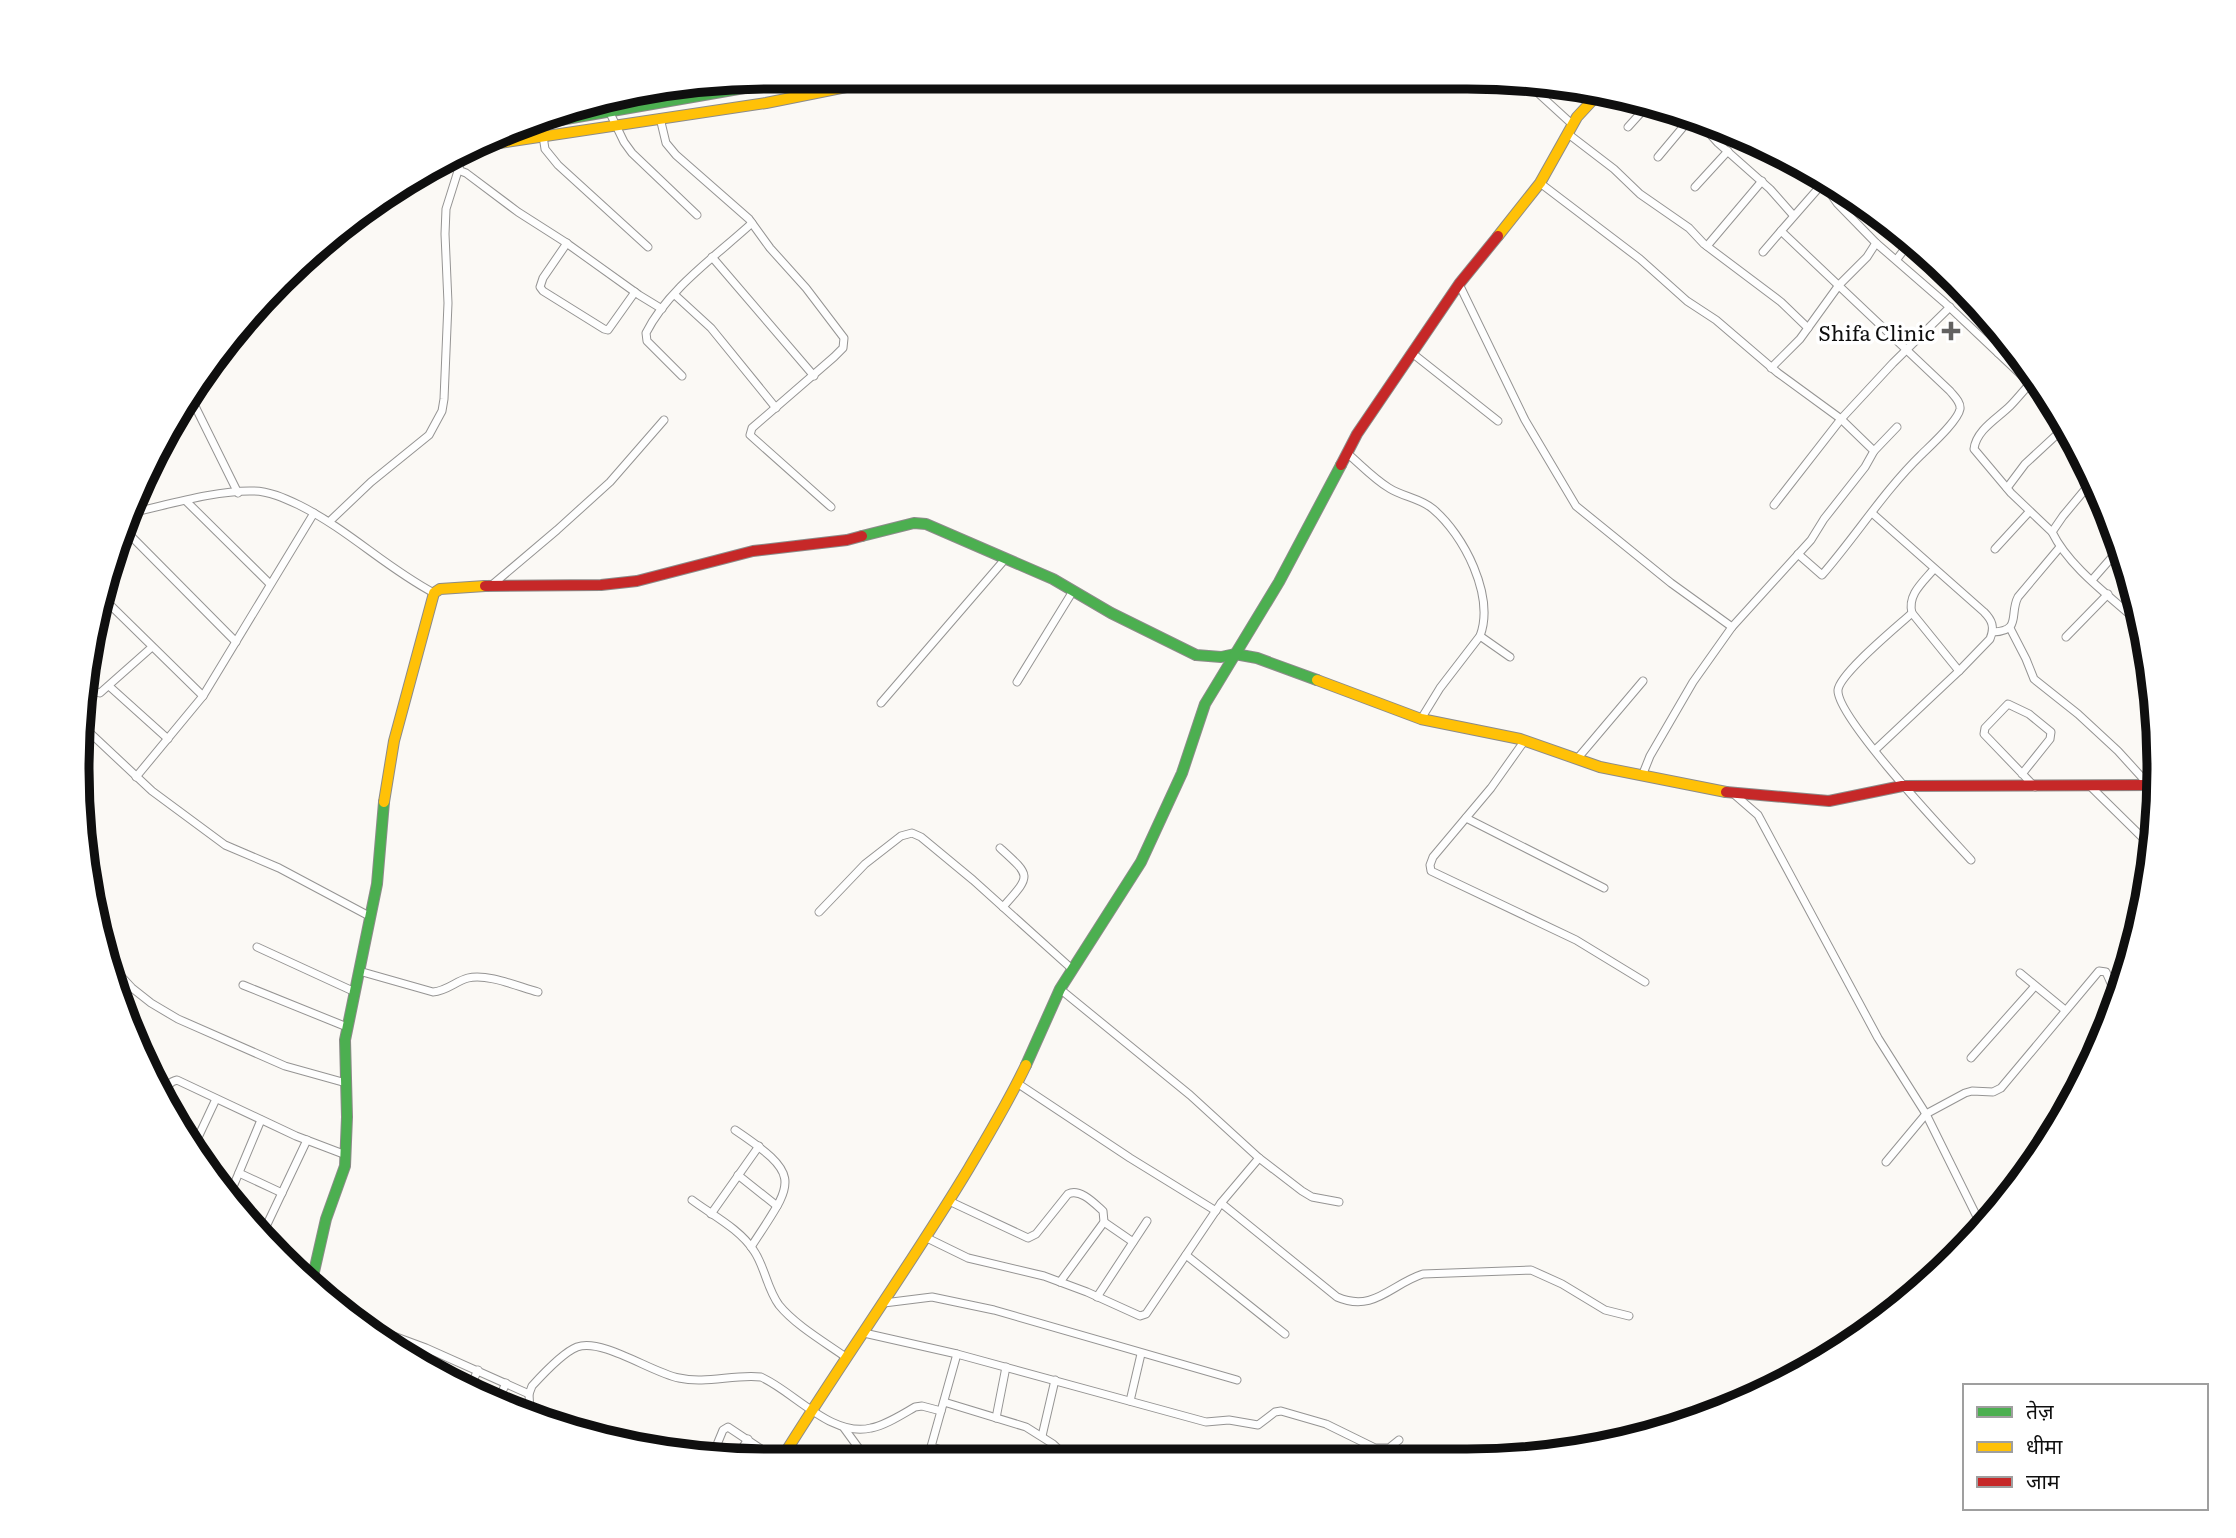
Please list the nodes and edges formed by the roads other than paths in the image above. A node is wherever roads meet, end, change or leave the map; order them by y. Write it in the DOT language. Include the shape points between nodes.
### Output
graph roads {
  1 [pos="817,89"];
  2 [pos="727,91"];
  3 [pos="1537,93"];
  4 [pos="1593,101"];
  5 [pos="609,111"];
  6 [pos="1642,112"];
  7 [pos="579,116"];
  8 [pos="660,118"];
  9 [pos="614,125"];
  10 [pos="1685,125"];
  11 [pos="1628,127"];
  12 [pos="1570,129"];
  13 [pos="1712,135"];
  14 [pos="543,136"];
  15 [pos="510,141"];
  16 [pos="1728,151"];
  17 [pos="1657,157"];
  18 [pos="460,163"];
  19 [pos="458,170"];
  20 [pos="1762,181"];
  21 [pos="1540,183"];
  22 [pos="1695,187"];
  23 [pos="1819,188"];
  24 [pos="1835,198"];
  25 [pos="697,215"];
  26 [pos="1793,215"];
  27 [pos="752,223"];
  28 [pos="1781,231"];
  29 [pos="567,243"];
  30 [pos="1876,243"];
  31 [pos="1707,246"];
  32 [pos="648,247"];
  33 [pos="1904,249"];
  34 [pos="1763,252"];
  35 [pos="712,257"];
  36 [pos="1897,259"];
  37 [pos="1459,284"];
  38 [pos="1839,285"];
  39 [pos="635,292"];
  40 [pos="675,295"];
  41 [pos="1950,307"];
  42 [pos="662,309"];
  43 [pos="1808,328"];
  44 [pos="2001,349"];
  45 [pos="1908,350"];
  46 [pos="1412,353"];
  47 [pos="1998,353"];
  48 [pos="1771,368"];
  49 [pos="2020,374"];
  50 [pos="682,376"];
  51 [pos="814,376"];
  52 [pos="2028,386"];
  53 [pos="195,406"];
  54 [pos="776,408"];
  55 [pos="1841,419"];
  56 [pos="664,420"];
  57 [pos="1498,421"];
  58 [pos="1897,427"];
  59 [pos="2058,433"];
  60 [pos="1874,452"];
  61 [pos="1347,453"];
  62 [pos="2007,488"];
  63 [pos="2086,489"];
  64 [pos="237,493"];
  65 [pos="186,501"];
  66 [pos="1774,505"];
  67 [pos="831,507"];
  68 [pos="140,511"];
  69 [pos="2029,512"];
  70 [pos="314,513"];
  71 [pos="1872,513"];
  72 [pos="330,521"];
  73 [pos="2052,532"];
  74 [pos="131,536"];
  75 [pos="2060,547"];
  76 [pos="1995,549"];
  77 [pos="1798,555"];
  78 [pos="2113,556"];
  79 [pos="1006,558"];
  80 [pos="1934,569"];
  81 [pos="2092,580"];
  82 [pos="271,584"];
  83 [pos="491,586"];
  84 [pos="1073,591"];
  85 [pos="434,593"];
  86 [pos="2108,594"];
  87 [pos="109,604"];
  88 [pos="1912,613"];
  89 [pos="2129,613"];
  90 [pos="1732,627"];
  91 [pos="2010,628"];
  92 [pos="1993,632"];
  93 [pos="1480,635"];
  94 [pos="2066,637"];
  95 [pos="236,642"];
  96 [pos="152,647"];
  97 [pos="1235,654"];
  98 [pos="1510,657"];
  99 [pos="1959,671"];
  100 [pos="1643,681"];
  101 [pos="1017,682"];
  102 [pos="109,686"];
  103 [pos="94,690"];
  104 [pos="203,696"];
  105 [pos="881,703"];
  106 [pos="1421,719"];
  107 [pos="91,734"];
  108 [pos="168,739"];
  109 [pos="1525,740"];
  110 [pos="1875,750"];
  111 [pos="1577,760"];
  112 [pos="2022,774"];
  113 [pos="1642,776"];
  114 [pos="136,777"];
  115 [pos="2147,778"];
  116 [pos="2146,784"];
  117 [pos="1902,786"];
  118 [pos="2035,787"];
  119 [pos="2091,787"];
  120 [pos="1734,794"];
  121 [pos="1466,818"];
  122 [pos="2143,838"];
  123 [pos="1000,848"];
  124 [pos="1971,860"];
  125 [pos="1604,888"];
  126 [pos="1003,907"];
  127 [pos="819,912"];
  128 [pos="371,917"];
  129 [pos="257,947"];
  130 [pos="1072,969"];
  131 [pos="359,971"];
  132 [pos="2020,973"];
  133 [pos="122,977"];
  134 [pos="1645,982"];
  135 [pos="243,985"];
  136 [pos="2112,985"];
  137 [pos="2035,986"];
  138 [pos="1060,989"];
  139 [pos="355,992"];
  140 [pos="538,992"];
  141 [pos="2065,1010"];
  142 [pos="347,1027"];
  143 [pos="1971,1058"];
  144 [pos="346,1083"];
  145 [pos="1017,1083"];
  146 [pos="167,1086"];
  147 [pos="216,1099"];
  148 [pos="1926,1114"];
  149 [pos="261,1120"];
  150 [pos="735,1130"];
  151 [pos="198,1137"];
  152 [pos="307,1140"];
  153 [pos="759,1146"];
  154 [pos="346,1155"];
  155 [pos="1259,1157"];
  156 [pos="1886,1162"];
  157 [pos="239,1173"];
  158 [pos="738,1175"];
  159 [pos="233,1187"];
  160 [pos="282,1193"];
  161 [pos="692,1200"];
  162 [pos="949,1201"];
  163 [pos="1339,1202"];
  164 [pos="1222,1203"];
  165 [pos="777,1206"];
  166 [pos="1216,1212"];
  167 [pos="711,1214"];
  168 [pos="1977,1218"];
  169 [pos="1147,1221"];
  170 [pos="1104,1222"];
  171 [pos="266,1226"];
  172 [pos="927,1238"];
  173 [pos="1133,1242"];
  174 [pos="751,1247"];
  175 [pos="1186,1255"];
  176 [pos="314,1273"];
  177 [pos="1060,1282"];
  178 [pos="1097,1297"];
  179 [pos="884,1303"];
  180 [pos="1629,1315"];
  181 [pos="864,1333"];
  182 [pos="1285,1334"];
  183 [pos="403,1342"];
  184 [pos="957,1354"];
  185 [pos="1141,1354"];
  186 [pos="847,1358"];
  187 [pos="1006,1367"];
  188 [pos="478,1370"];
  189 [pos="1055,1380"];
  190 [pos="1237,1380"];
  191 [pos="473,1381"];
  192 [pos="506,1383"];
  193 [pos="501,1394"];
  194 [pos="529,1394"];
  195 [pos="1129,1401"];
  196 [pos="530,1405"];
  197 [pos="943,1407"];
  198 [pos="812,1410"];
  199 [pos="996,1418"];
  200 [pos="844,1428"];
  201 [pos="1042,1436"];
  202 [pos="748,1439"];
  203 [pos="1399,1440"];
  204 [pos="716,1446"];
  205 [pos="931,1447"];
  206 [pos="742,1448"];
  207 [pos="762,1449"];
  208 [pos="787,1449"];
  209 [pos="859,1449"];
  210 [pos="938,1449"];
  211 [pos="1058,1449"];
  1 -- 8 [label="street"];
  2 -- 5 [label="street"];
  3 -- 12 [label="street"];
  4 -- 12 [label="street"];
  5 -- 7 [label="street"];
  5 -- 9 [label="street"];
  6 -- 11 [label="street"];
  8 -- 9 [label="street"];
  8 -- 27 [label="street" via="666,143 676,155"];
  9 -- 14 [label="street"];
  9 -- 25 [label="street" via="632,153"];
  10 -- 17 [label="street"];
  12 -- 21 [label="street"];
  12 -- 31 [label="street" via="1640,194"];
  13 -- 16 [label="street"];
  14 -- 15 [label="street"];
  14 -- 32 [label="street" via="545,149 558,165"];
  16 -- 20 [label="street"];
  16 -- 22 [label="street"];
  18 -- 19 [label="street"];
  19 -- 29 [label="street"];
  19 -- 72 [label="street" via="446,209 448,303 442,411 429,435"];
  20 -- 26 [label="street"];
  20 -- 31 [label="street"];
  21 -- 37 [label="street"];
  21 -- 48 [label="street"];
  23 -- 26 [label="street"];
  24 -- 30 [label="street"];
  26 -- 28 [label="street"];
  27 -- 35 [label="street"];
  27 -- 51 [label="street" via="844,338 843,348"];
  28 -- 34 [label="street"];
  28 -- 38 [label="street"];
  29 -- 39 [label="street"];
  29 -- 39 [label="street" via="543,278 543,291 608,330"];
  30 -- 36 [label="street"];
  30 -- 38 [label="street"];
  31 -- 43 [label="street"];
  33 -- 36 [label="street"];
  35 -- 40 [label="street"];
  35 -- 51 [label="street"];
  36 -- 41 [label="street"];
  37 -- 46 [label="street"];
  37 -- 90 [label="street" via="1525,420 1576,506"];
  38 -- 43 [label="street"];
  38 -- 45 [label="street"];
  39 -- 42 [label="street"];
  40 -- 42 [label="street"];
  40 -- 54 [label="street" via="711,328"];
  41 -- 45 [label="street"];
  41 -- 47 [label="street"];
  42 -- 50 [label="street" via="646,333 647,341"];
  43 -- 48 [label="street"];
  44 -- 47 [label="street"];
  45 -- 55 [label="street"];
  45 -- 71 [label="street" via="1950,391 1960,408"];
  46 -- 57 [label="street"];
  46 -- 61 [label="street"];
  47 -- 49 [label="street"];
  48 -- 55 [label="street"];
  51 -- 54 [label="street"];
  52 -- 62 [label="street" via="1975,442 1977,455"];
  53 -- 64 [label="street"];
  54 -- 67 [label="street" via="752,428 752,439"];
  55 -- 60 [label="street"];
  55 -- 66 [label="street"];
  56 -- 83 [label="street" via="610,482"];
  58 -- 60 [label="street"];
  59 -- 62 [label="street"];
  60 -- 77 [label="street"];
  61 -- 93 [label="street" via="1391,489 1431,507 1453,531 1480,583 1484,625"];
  61 -- 97 [label="street"];
  62 -- 69 [label="street"];
  63 -- 73 [label="street"];
  64 -- 65 [label="street"];
  64 -- 70 [label="street" via="266,492"];
  65 -- 68 [label="street"];
  65 -- 82 [label="street"];
  69 -- 73 [label="street"];
  69 -- 76 [label="street"];
  70 -- 72 [label="street"];
  70 -- 82 [label="street"];
  71 -- 77 [label="street" via="1822,575"];
  71 -- 80 [label="street"];
  72 -- 85 [label="street"];
  73 -- 75 [label="street"];
  74 -- 95 [label="street"];
  75 -- 81 [label="street"];
  75 -- 91 [label="street" via="2018,597"];
  77 -- 90 [label="street"];
  78 -- 81 [label="street"];
  79 -- 83 [label="street" via="914,523 847,540 753,551 637,581"];
  79 -- 84 [label="street"];
  79 -- 105 [label="street"];
  80 -- 88 [label="street" via="1911,600"];
  80 -- 92 [label="street" via="1991,619"];
  81 -- 86 [label="street"];
  82 -- 95 [label="street"];
  83 -- 85 [label="street" via="462,586"];
  84 -- 97 [label="street" via="1196,655"];
  84 -- 101 [label="street"];
  85 -- 128 [label="street" via="394,741"];
  86 -- 89 [label="street"];
  86 -- 94 [label="street"];
  87 -- 96 [label="street"];
  88 -- 99 [label="street"];
  88 -- 110 [label="street" via="1847,674 1838,689 1839,698"];
  90 -- 113 [label="street" via="1693,681"];
  91 -- 92 [label="street"];
  91 -- 115 [label="street" via="2034,679"];
  92 -- 99 [label="street"];
  93 -- 98 [label="street"];
  93 -- 106 [label="street"];
  95 -- 104 [label="street"];
  96 -- 102 [label="street"];
  96 -- 104 [label="street"];
  97 -- 106 [label="street"];
  97 -- 130 [label="street" via="1205,704 1182,773 1141,862"];
  99 -- 110 [label="street"];
  100 -- 111 [label="street"];
  102 -- 103 [label="street" via="100,693"];
  102 -- 108 [label="street"];
  104 -- 108 [label="street"];
  106 -- 109 [label="street"];
  107 -- 114 [label="street"];
  108 -- 114 [label="street"];
  109 -- 111 [label="street"];
  109 -- 121 [label="street"];
  110 -- 117 [label="street"];
  111 -- 113 [label="street"];
  112 -- 112 [label="street" via="1984,734 2008,704 2051,732"];
  112 -- 118 [label="street"];
  113 -- 120 [label="street"];
  114 -- 128 [label="street" via="225,845"];
  116 -- 119 [label="street"];
  117 -- 118 [label="street"];
  117 -- 120 [label="street" via="1829,801"];
  117 -- 124 [label="street"];
  118 -- 119 [label="street"];
  119 -- 122 [label="street"];
  120 -- 148 [label="street" via="1758,815 1878,1038"];
  121 -- 125 [label="street"];
  121 -- 134 [label="street" via="1433,857 1432,871 1576,940"];
  123 -- 126 [label="street" via="1025,875"];
  126 -- 127 [label="street" via="912,833 901,836 865,864"];
  126 -- 130 [label="street"];
  128 -- 131 [label="street"];
  129 -- 139 [label="street"];
  130 -- 138 [label="street"];
  131 -- 139 [label="street"];
  131 -- 140 [label="street" via="433,992 480,977"];
  132 -- 137 [label="street"];
  133 -- 144 [label="street" via="150,1003 178,1019 285,1066"];
  135 -- 142 [label="street"];
  136 -- 141 [label="street" via="2106,972 2099,971"];
  137 -- 141 [label="street"];
  137 -- 143 [label="street"];
  138 -- 145 [label="street"];
  138 -- 155 [label="street"];
  139 -- 142 [label="street"];
  141 -- 148 [label="street" via="2001,1087 1993,1092 1972,1090"];
  142 -- 144 [label="street"];
  144 -- 154 [label="street"];
  145 -- 162 [label="street"];
  145 -- 166 [label="street"];
  146 -- 147 [label="street" via="177,1080"];
  147 -- 149 [label="street"];
  147 -- 151 [label="street"];
  148 -- 156 [label="street"];
  148 -- 168 [label="street"];
  149 -- 152 [label="street"];
  149 -- 157 [label="street"];
  150 -- 153 [label="street"];
  152 -- 154 [label="street"];
  152 -- 160 [label="street"];
  153 -- 158 [label="street"];
  153 -- 165 [label="street" via="786,1178"];
  154 -- 176 [label="street"];
  155 -- 163 [label="street" via="1312,1197"];
  155 -- 164 [label="street"];
  157 -- 159 [label="street"];
  157 -- 160 [label="street"];
  158 -- 165 [label="street"];
  158 -- 167 [label="street"];
  160 -- 171 [label="street"];
  161 -- 167 [label="street"];
  162 -- 170 [label="street" via="1028,1238 1074,1191 1103,1211"];
  162 -- 172 [label="street"];
  164 -- 166 [label="street"];
  164 -- 180 [label="street" via="1345,1301 1366,1302 1423,1274 1531,1270 1605,1310"];
  165 -- 174 [label="street"];
  166 -- 175 [label="street"];
  167 -- 174 [label="street"];
  169 -- 173 [label="street"];
  170 -- 173 [label="street"];
  170 -- 177 [label="street"];
  172 -- 177 [label="street" via="968,1258"];
  172 -- 179 [label="street"];
  173 -- 178 [label="street"];
  174 -- 186 [label="street" via="779,1305"];
  175 -- 178 [label="street" via="1140,1317"];
  175 -- 182 [label="street"];
  177 -- 178 [label="street"];
  179 -- 181 [label="street"];
  179 -- 185 [label="street" via="932,1297 994,1310"];
  181 -- 184 [label="street"];
  181 -- 186 [label="street"];
  183 -- 188 [label="street"];
  184 -- 187 [label="street"];
  184 -- 197 [label="street"];
  185 -- 190 [label="street"];
  185 -- 195 [label="street"];
  186 -- 198 [label="street"];
  187 -- 189 [label="street"];
  187 -- 199 [label="street"];
  188 -- 191 [label="street"];
  188 -- 192 [label="street"];
  189 -- 195 [label="street"];
  189 -- 201 [label="street"];
  192 -- 193 [label="street"];
  192 -- 194 [label="street"];
  194 -- 196 [label="street"];
  194 -- 198 [label="street" via="570,1352 590,1346 682,1379 761,1377"];
  195 -- 203 [label="street" via="1206,1422 1258,1425 1275,1412 1296,1413 1374,1448 1389,1448"];
  197 -- 199 [label="street"];
  197 -- 200 [label="street" via="915,1407 868,1429"];
  197 -- 205 [label="street"];
  198 -- 200 [label="street"];
  198 -- 208 [label="street"];
  199 -- 201 [label="street"];
  200 -- 209 [label="street"];
  201 -- 211 [label="street"];
  202 -- 204 [label="street" via="729,1427"];
  202 -- 206 [label="street"];
  202 -- 207 [label="street"];
  205 -- 210 [label="street"];
}
